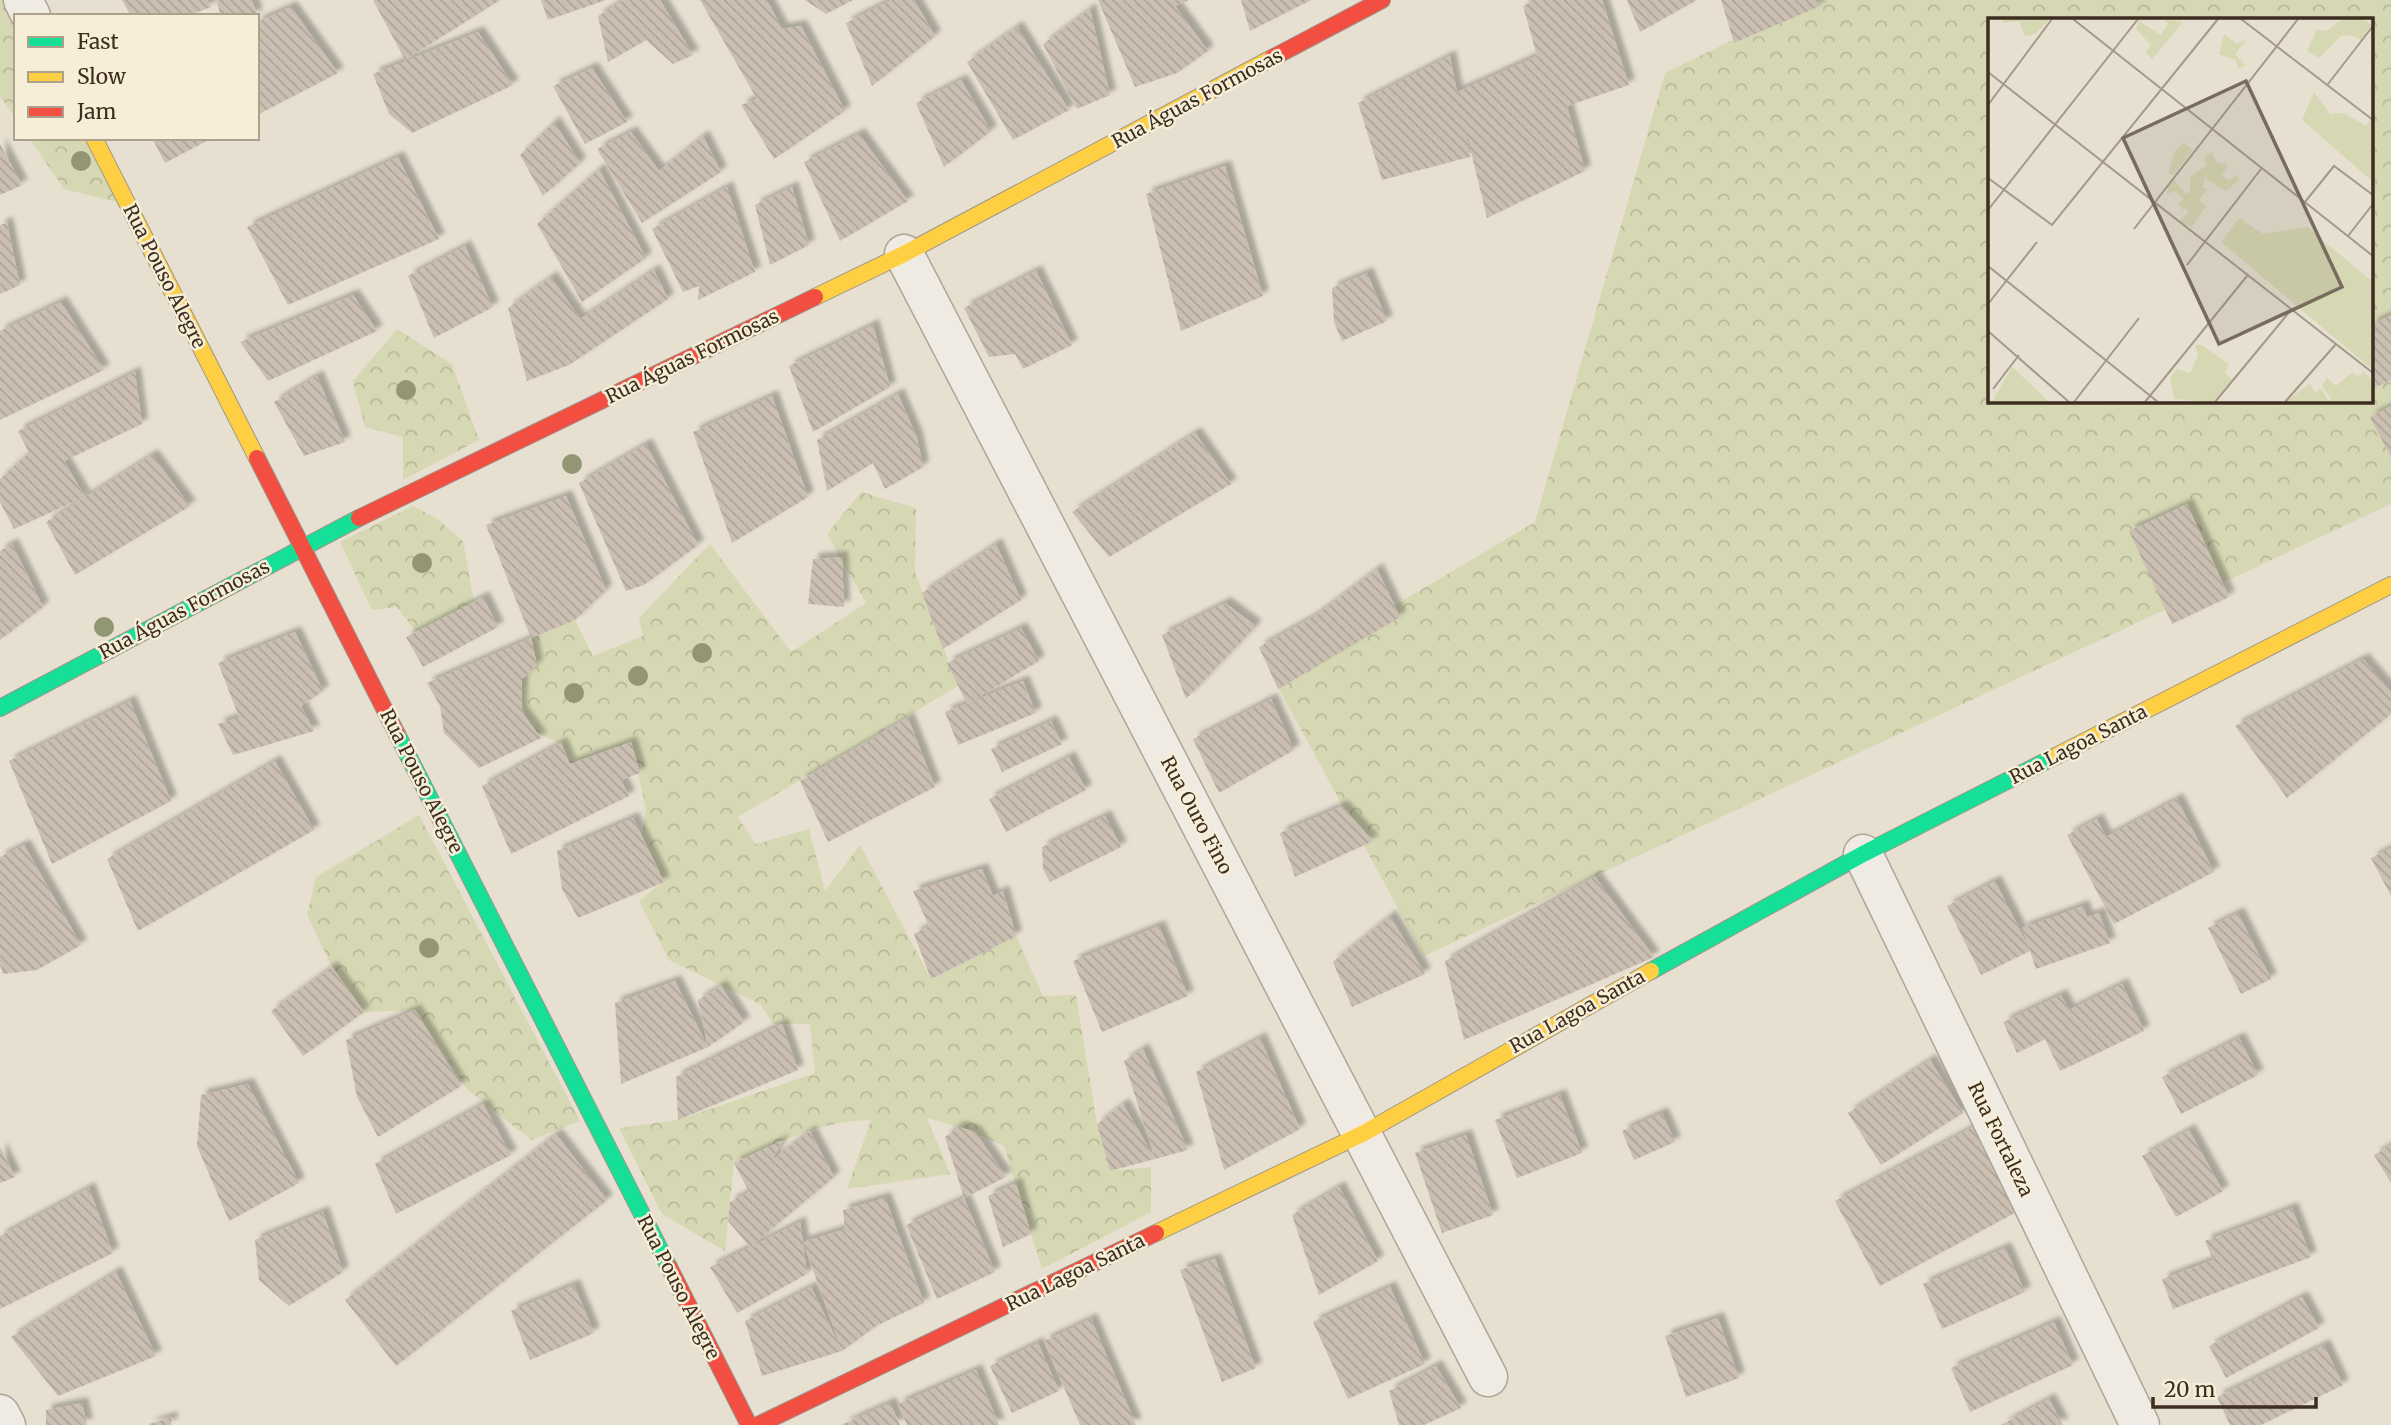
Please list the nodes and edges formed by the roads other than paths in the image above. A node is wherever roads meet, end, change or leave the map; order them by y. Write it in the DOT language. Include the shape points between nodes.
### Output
graph roads {
  1 [pos="1382,0"];
  2 [pos="95,140"];
  3 [pos="904,254"];
  4 [pos="303,545"];
  5 [pos="2388,595"];
  6 [pos="0,708"];
  7 [pos="1863,854"];
  8 [pos="1363,1133"];
  9 [pos="1488,1377"];
  10 [pos="0,1414"];
  11 [pos="6,1425"];
  12 [pos="749,1425"];
  13 [pos="758,1425"];
  14 [pos="2140,1425"];
  1 -- 3 [label="street, Rua Águas Formosas"];
  2 -- 4 [label="street, Rua Pouso Alegre"];
  3 -- 4 [label="street, Rua Águas Formosas"];
  3 -- 8 [label="street, Rua Ouro Fino"];
  4 -- 6 [label="street, Rua Águas Formosas"];
  4 -- 12 [label="street, Rua Pouso Alegre"];
  5 -- 7 [label="street, Rua Lagoa Santa"];
  7 -- 8 [label="street, Rua Lagoa Santa"];
  7 -- 14 [label="street, Rua Fortaleza"];
  8 -- 9 [label="street, Rua Ouro Fino"];
  8 -- 13 [label="street, Rua Lagoa Santa"];
  10 -- 11 [label="street"];
}
